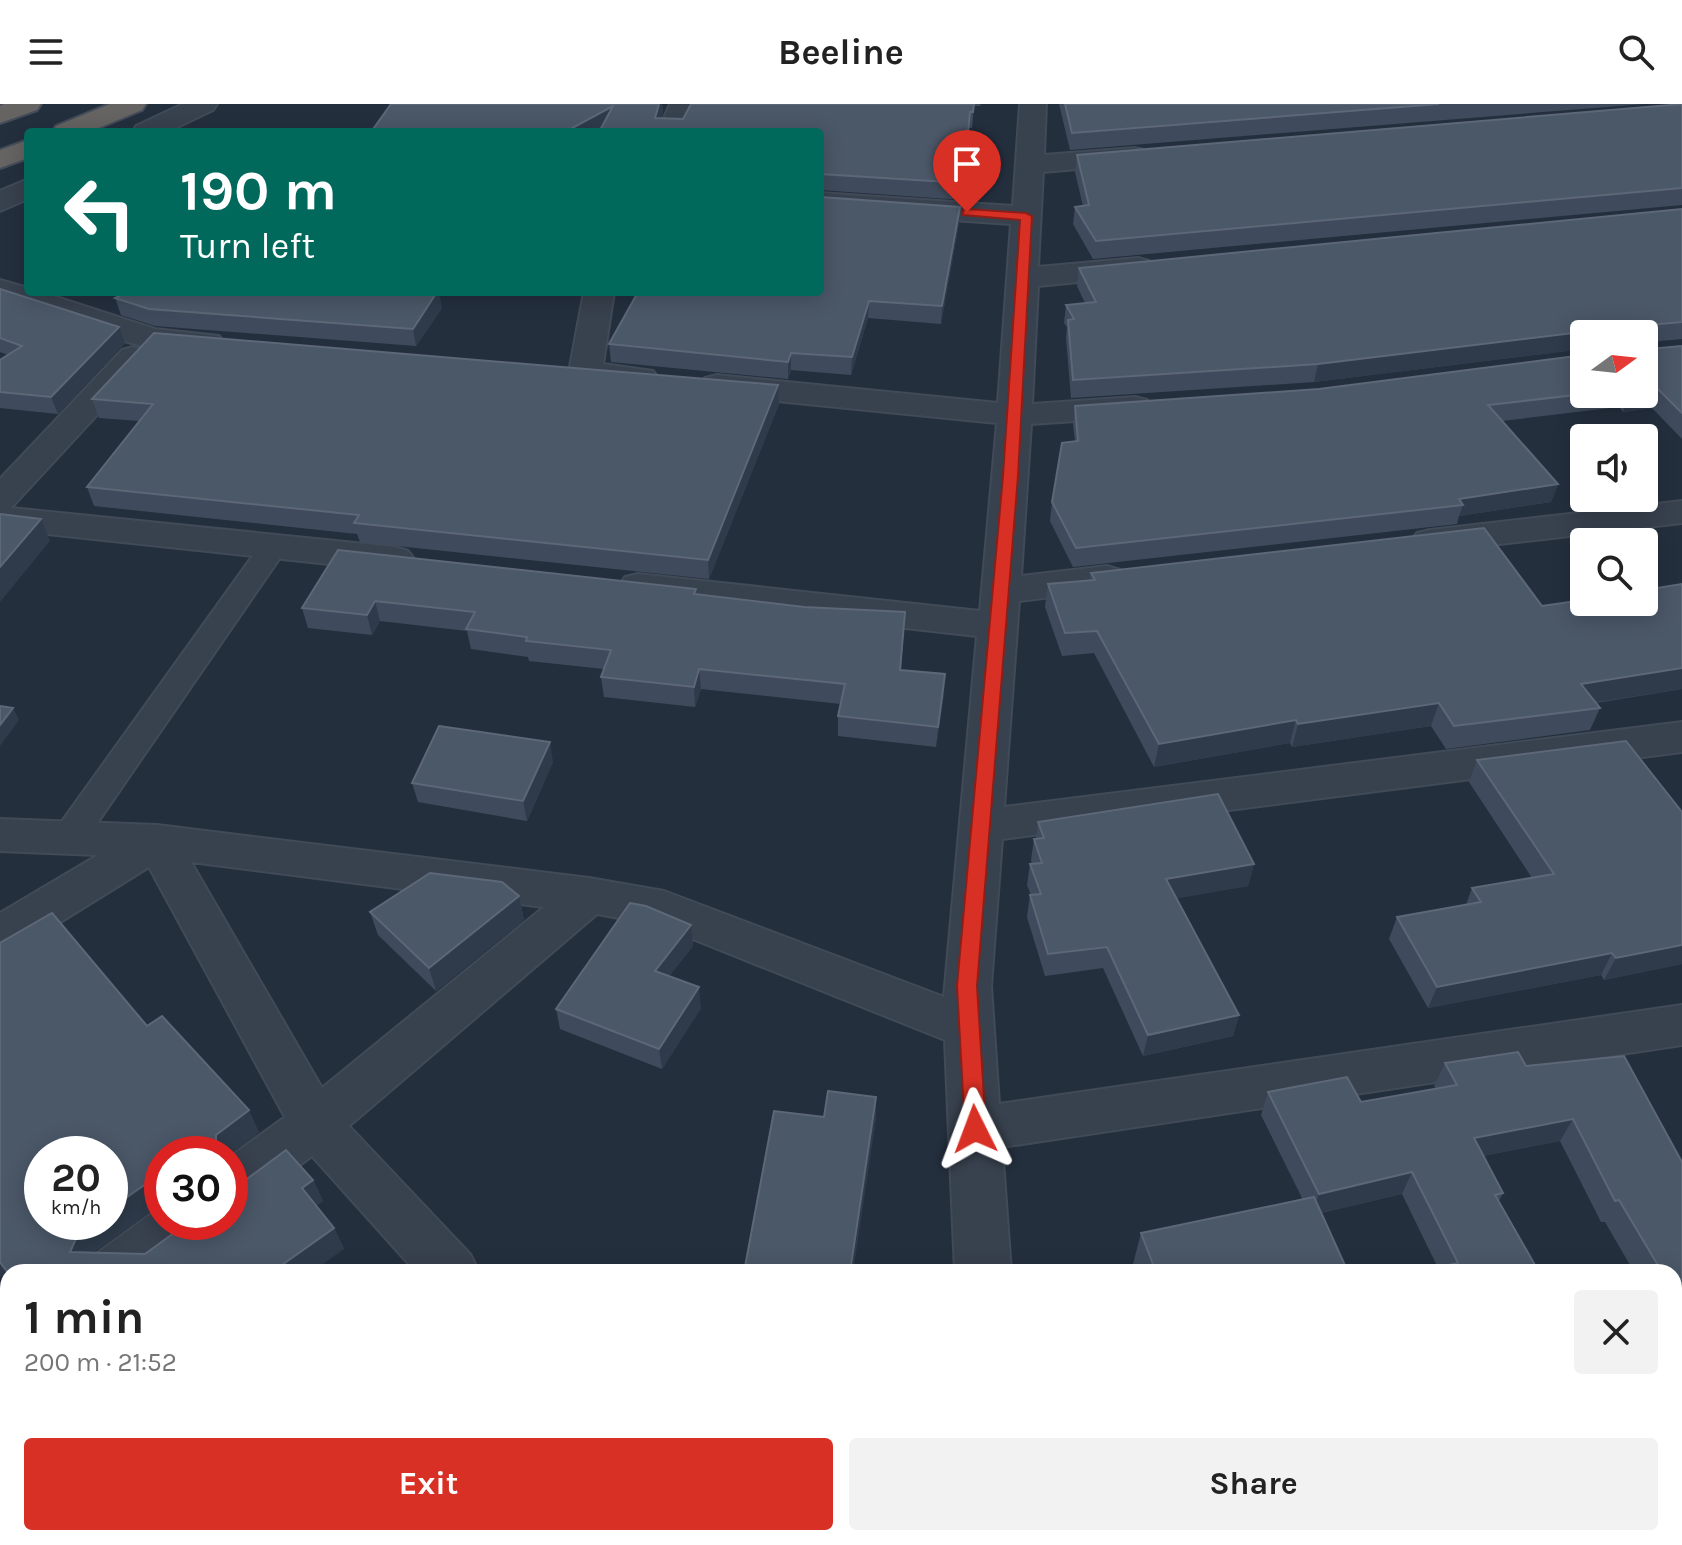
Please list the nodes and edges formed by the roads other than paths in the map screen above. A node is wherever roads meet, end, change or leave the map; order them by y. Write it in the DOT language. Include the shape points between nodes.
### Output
graph roads {
  1 [pos="28,104"];
  2 [pos="133,104"];
  3 [pos="204,104"];
  4 [pos="683,104"];
  5 [pos="1033,104"];
  6 [pos="0,115"];
  7 [pos="76,128"];
  8 [pos="154,128"];
  9 [pos="673,128"];
  10 [pos="24,150"];
  11 [pos="1156,154"];
  12 [pos="0,160"];
  13 [pos="1029,165"];
  14 [pos="24,190"];
  15 [pos="0,202"];
  16 [pos="824,202"];
  17 [pos="1026,216"];
  18 [pos="1165,265"];
  19 [pos="1024,278"];
  20 [pos="0,289"];
  21 [pos="598,296"];
  22 [pos="151,338"];
  23 [pos="244,345"];
  24 [pos="1172,404"];
  25 [pos="1014,415"];
  26 [pos="0,500"];
  27 [pos="1682,512"];
  28 [pos="0,518"];
  29 [pos="1396,545"];
  30 [pos="274,546"];
  31 [pos="435,564"];
  32 [pos="1142,574"];
  33 [pos="607,583"];
  34 [pos="999,608"];
  35 [pos="1682,737"];
  36 [pos="981,826"];
  37 [pos="0,835"];
  38 [pos="70,836"];
  39 [pos="157,841"];
  40 [pos="589,895"];
  41 [pos="0,936"];
  42 [pos="1682,1025"];
  43 [pos="969,1028"];
  44 [pos="315,1124"];
  45 [pos="975,1129"];
  46 [pos="248,1174"];
  47 [pos="159,1240"];
  48 [pos="126,1264"];
  49 [pos="444,1264"];
  50 [pos="983,1264"];
  1 -- 6 [label="highway"];
  2 -- 7 [label="highway"];
  3 -- 8 [label="street"];
  4 -- 9 [label="street"];
  5 -- 13 [label="street"];
  10 -- 12 [label="highway"];
  11 -- 13 [label="street"];
  13 -- 17 [label="street"];
  14 -- 15 [label="street"];
  16 -- 17 [label="street"];
  17 -- 19 [label="street"];
  18 -- 19 [label="street"];
  19 -- 25 [label="street"];
  20 -- 22 [label="street"];
  21 -- 25 [label="street" via="570,371"];
  22 -- 23 [label="street"];
  22 -- 26 [label="street"];
  24 -- 25 [label="street"];
  25 -- 34 [label="street"];
  27 -- 29 [label="street"];
  28 -- 30 [label="street"];
  30 -- 31 [label="street"];
  30 -- 38 [label="lane"];
  32 -- 34 [label="street"];
  33 -- 34 [label="street"];
  34 -- 36 [label="street"];
  35 -- 36 [label="street"];
  36 -- 43 [label="street" via="967,986"];
  37 -- 38 [label="street"];
  38 -- 39 [label="street"];
  39 -- 40 [label="street"];
  39 -- 41 [label="street"];
  39 -- 44 [label="street"];
  40 -- 43 [label="street" via="664,909"];
  40 -- 44 [label="street"];
  42 -- 45 [label="street"];
  43 -- 45 [label="street"];
  44 -- 46 [label="street"];
  44 -- 49 [label="street"];
  45 -- 50 [label="street"];
  47 -- 48 [label="street"];
}
